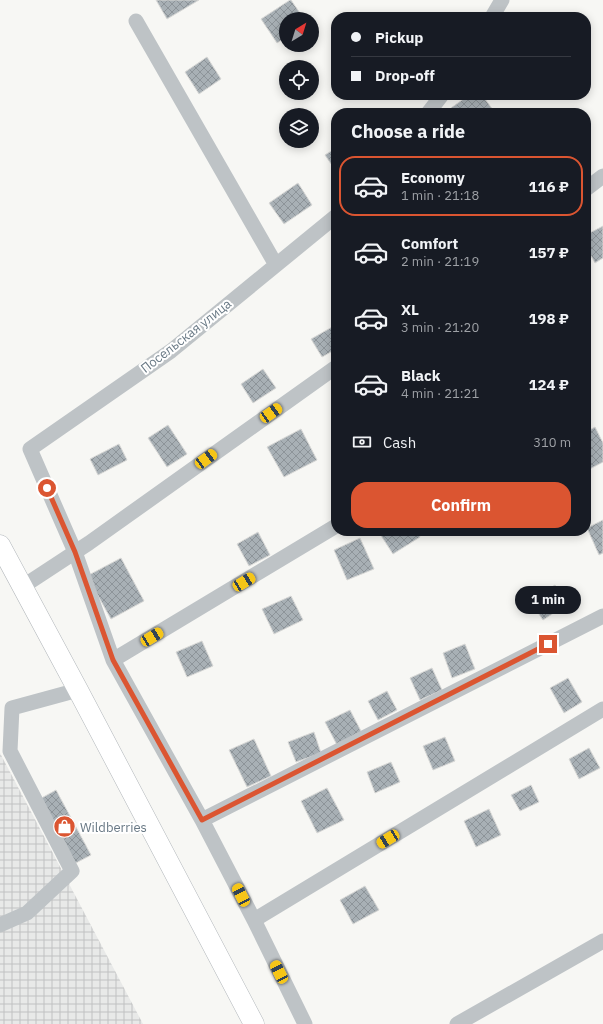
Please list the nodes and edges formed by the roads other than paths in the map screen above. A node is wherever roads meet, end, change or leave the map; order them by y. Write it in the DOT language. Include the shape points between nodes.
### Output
graph roads {
  1 [pos="502,0"];
  2 [pos="495,12"];
  3 [pos="136,21"];
  4 [pos="438,100"];
  5 [pos="432,108"];
  6 [pos="603,176"];
  7 [pos="591,185"];
  8 [pos="331,220"];
  9 [pos="276,264"];
  10 [pos="331,371"];
  11 [pos="331,529"];
  12 [pos="0,545"];
  13 [pos="75,552"];
  14 [pos="22,587"];
  15 [pos="603,616"];
  16 [pos="113,660"];
  17 [pos="78,690"];
  18 [pos="603,709"];
  19 [pos="5,754"];
  20 [pos="202,820"];
  21 [pos="254,920"];
  22 [pos="0,925"];
  23 [pos="603,941"];
  24 [pos="254,1024"];
  25 [pos="305,1024"];
  26 [pos="457,1024"];
  1 -- 2 [label="street"];
  3 -- 9 [label="street"];
  4 -- 5 [label="street"];
  6 -- 7 [label="street"];
  8 -- 9 [label="street, Посельская улица"];
  9 -- 13 [label="street, Посельская улица" via="171,351 30,449"];
  10 -- 13 [label="street"];
  11 -- 16 [label="street"];
  12 -- 14 [label="main road"];
  13 -- 14 [label="street"];
  13 -- 16 [label="street"];
  14 -- 17 [label="main road"];
  15 -- 20 [label="street"];
  16 -- 20 [label="street"];
  17 -- 19 [label="street" via="12,708"];
  17 -- 24 [label="main road"];
  18 -- 21 [label="street"];
  19 -- 22 [label="street" via="72,871 27,913"];
  20 -- 21 [label="street"];
  21 -- 25 [label="street"];
  23 -- 26 [label="street"];
}
